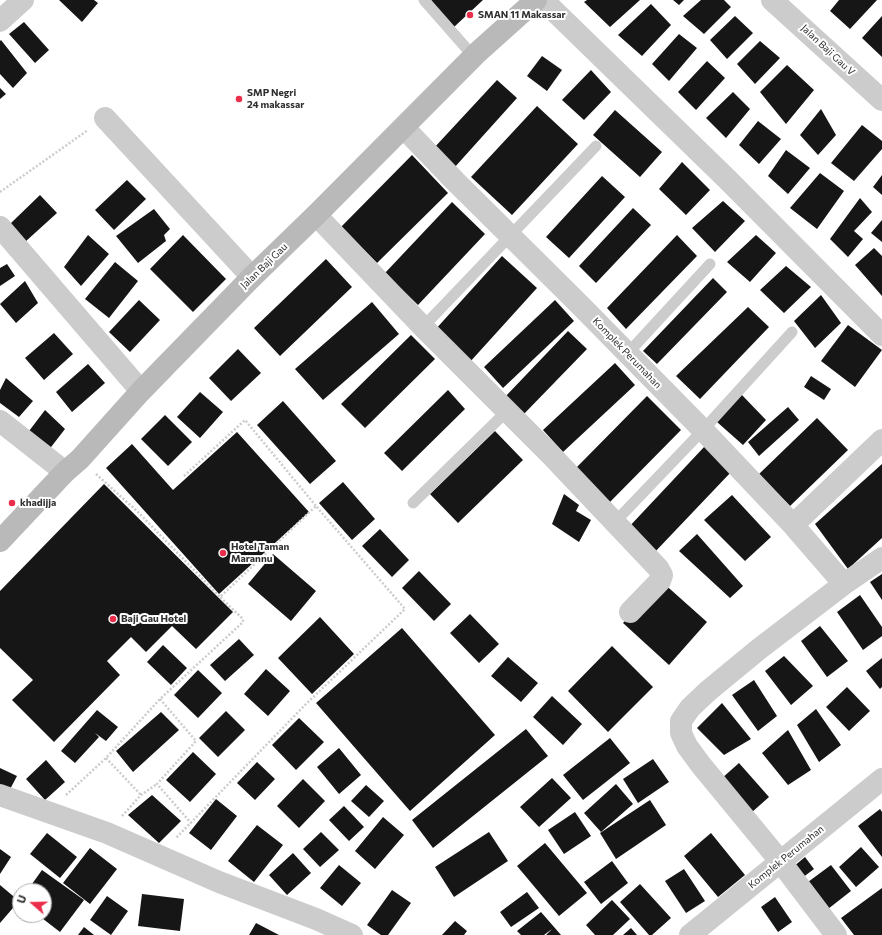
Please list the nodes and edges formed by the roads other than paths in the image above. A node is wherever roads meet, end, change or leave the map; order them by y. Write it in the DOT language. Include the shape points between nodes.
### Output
graph roads {
  1 [pos="23,0"];
  2 [pos="424,0"];
  3 [pos="536,0"];
  4 [pos="543,0"];
  5 [pos="772,0"];
  6 [pos="0,21"];
  7 [pos="474,57"];
  8 [pos="882,100"];
  9 [pos="105,118"];
  10 [pos="404,128"];
  11 [pos="596,146"];
  12 [pos="316,215"];
  13 [pos="0,227"];
  14 [pos="511,236"];
  15 [pos="710,264"];
  16 [pos="252,277"];
  17 [pos="423,327"];
  18 [pos="792,332"];
  19 [pos="882,335"];
  20 [pos="628,353"];
  21 [pos="141,391"];
  22 [pos="506,411"];
  23 [pos="0,421"];
  24 [pos="703,430"];
  25 [pos="882,440"];
  26 [pos="72,466"];
  27 [pos="413,503"];
  28 [pos="615,522"];
  29 [pos="793,525"];
  30 [pos="0,541"];
  31 [pos="882,558"];
  32 [pos="844,584"];
  33 [pos="630,612"];
  34 [pos="882,780"];
  35 [pos="0,795"];
  36 [pos="780,861"];
  37 [pos="352,935"];
  38 [pos="690,935"];
  39 [pos="836,935"];
  1 -- 6 [label="street"];
  2 -- 7 [label="lane"];
  3 -- 7 [label="street, Jalan Baji Gau"];
  4 -- 19 [label="street" via="727,179"];
  5 -- 8 [label="street, Jalan Baji Gau V"];
  7 -- 10 [label="street, Jalan Baji Gau"];
  9 -- 16 [label="street"];
  10 -- 12 [label="street, Jalan Baji Gau"];
  10 -- 14 [label="street, Komplek Perumahan"];
  11 -- 14 [label="lane"];
  12 -- 16 [label="street, Jalan Baji Gau"];
  12 -- 17 [label="street"];
  13 -- 21 [label="street"];
  14 -- 17 [label="lane"];
  14 -- 20 [label="street, Komplek Perumahan"];
  15 -- 20 [label="lane"];
  16 -- 21 [label="street, Jalan Baji Gau"];
  17 -- 22 [label="street"];
  18 -- 24 [label="lane"];
  20 -- 24 [label="street, Komplek Perumahan"];
  21 -- 26 [label="street, Jalan Baji Gau"];
  22 -- 27 [label="lane"];
  22 -- 28 [label="street"];
  23 -- 26 [label="street"];
  24 -- 28 [label="lane"];
  24 -- 29 [label="street, Komplek Perumahan"];
  25 -- 29 [label="street"];
  26 -- 30 [label="street, Jalan Baji Gau"];
  28 -- 33 [label="street" via="662,575 658,584"];
  29 -- 32 [label="street, Komplek Perumahan"];
  31 -- 32 [label="street"];
  32 -- 36 [label="street" via="708,691 690,708 681,722 681,733 701,765"];
  34 -- 36 [label="street, Komplek Perumahan"];
  35 -- 37 [label="street" via="106,833"];
  36 -- 38 [label="street, Komplek Perumahan"];
  36 -- 39 [label="street"];
}
